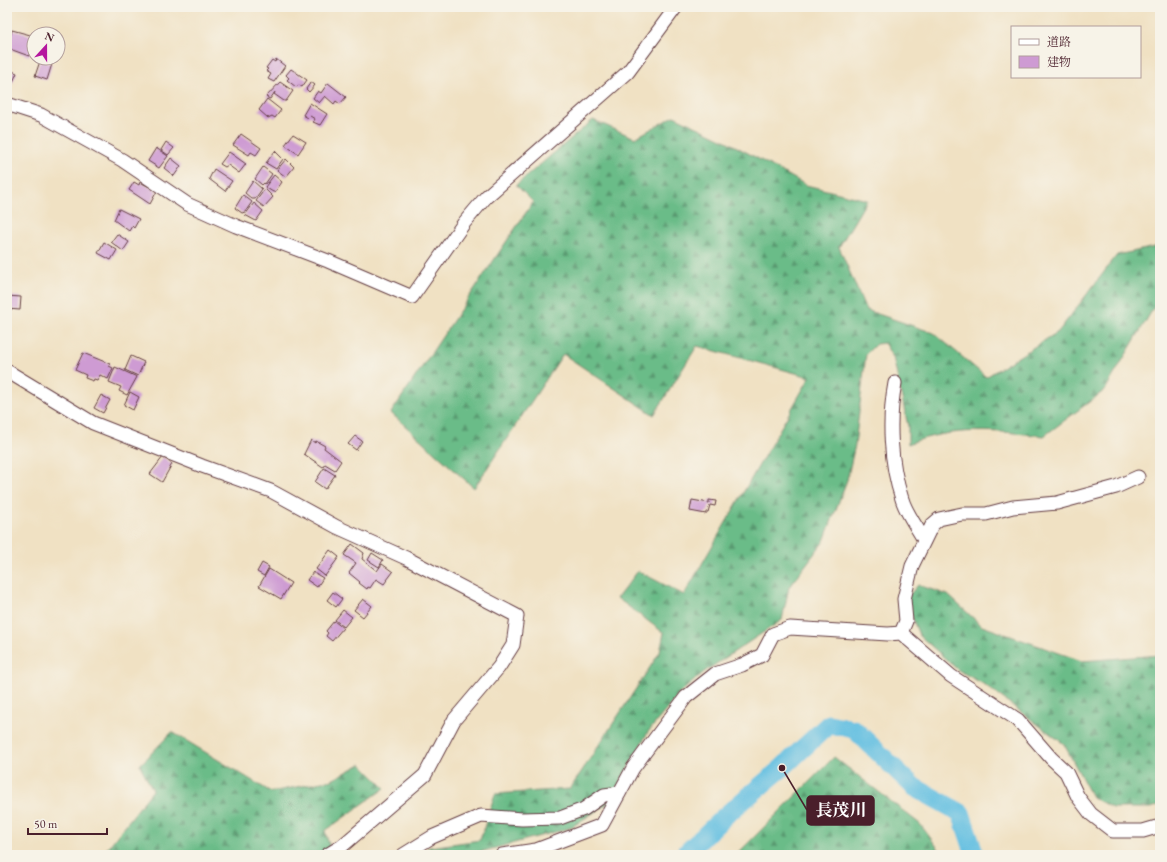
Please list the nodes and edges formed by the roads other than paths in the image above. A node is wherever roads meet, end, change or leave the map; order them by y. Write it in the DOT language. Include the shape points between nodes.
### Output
graph roads {
  1 [pos="676,7"];
  2 [pos="7,104"];
  3 [pos="7,372"];
  4 [pos="895,383"];
  5 [pos="1138,476"];
  6 [pos="924,540"];
  7 [pos="901,632"];
  8 [pos="619,793"];
  9 [pos="1160,826"];
  10 [pos="344,851"];
  11 [pos="327,855"];
  12 [pos="403,855"];
  13 [pos="502,855"];
  1 -- 2 [label="street" via="628,72 486,197 464,223 412,297 186,204 122,160 41,115"];
  3 -- 10 [label="street" via="94,422 202,466 271,490 336,527 406,558 517,616 513,645 499,667 454,720 426,775"];
  4 -- 6 [label="street" via="890,407 894,469 902,500"];
  5 -- 6 [label="street" via="1116,487 1057,502 1013,507 986,514 946,516 932,525"];
  6 -- 7 [label="street" via="912,566 904,599 906,621"];
  7 -- 8 [label="street" via="888,634 790,628 773,634 762,655 716,674 686,697 653,739"];
  7 -- 9 [label="street" via="951,676 1018,720 1066,772 1078,797 1091,814 1113,831 1143,831"];
  8 -- 12 [label="street" via="604,795 584,809 560,818 481,816 432,837"];
  8 -- 13 [label="street" via="602,825 536,850"];
  10 -- 11 [label="street"];
}
